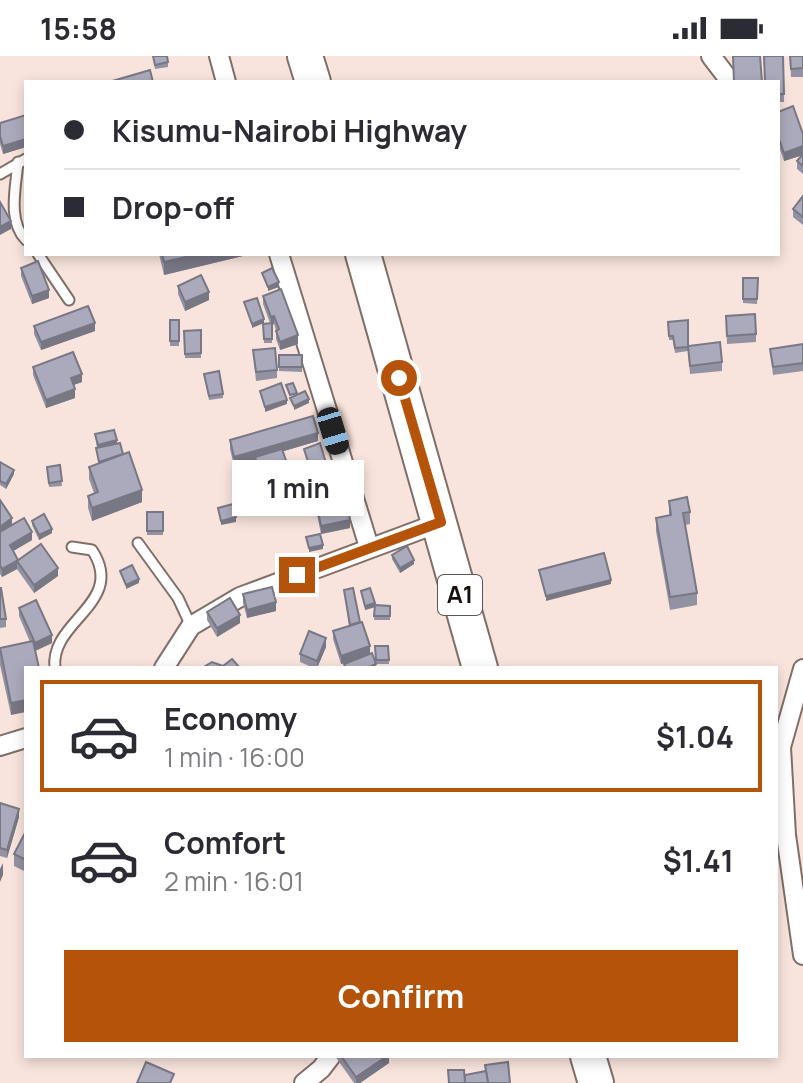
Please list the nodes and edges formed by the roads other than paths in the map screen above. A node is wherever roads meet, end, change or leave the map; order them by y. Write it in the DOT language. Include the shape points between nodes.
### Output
graph roads {
  1 [pos="219,56"];
  2 [pos="305,56"];
  3 [pos="711,56"];
  4 [pos="727,77"];
  5 [pos="221,80"];
  6 [pos="312,80"];
  7 [pos="22,160"];
  8 [pos="0,174"];
  9 [pos="24,238"];
  10 [pos="39,256"];
  11 [pos="280,256"];
  12 [pos="364,256"];
  13 [pos="69,300"];
  14 [pos="441,522"];
  15 [pos="138,543"];
  16 [pos="72,547"];
  17 [pos="369,547"];
  18 [pos="191,626"];
  19 [pos="55,666"];
  20 [pos="165,666"];
  21 [pos="479,666"];
  22 [pos="803,669"];
  23 [pos="24,739"];
  24 [pos="0,746"];
  25 [pos="803,955"];
  26 [pos="329,1058"];
  27 [pos="589,1058"];
  28 [pos="304,1083"];
  29 [pos="596,1083"];
  1 -- 5 [label="street"];
  2 -- 6 [label="highway"];
  3 -- 4 [label="street"];
  7 -- 8 [label="lane"];
  7 -- 9 [label="lane" via="14,207"];
  10 -- 13 [label="lane"];
  11 -- 17 [label="street"];
  12 -- 14 [label="highway, A1"];
  14 -- 17 [label="street"];
  14 -- 21 [label="highway, A1 / A1"];
  15 -- 18 [label="lane" via="178,598"];
  16 -- 19 [label="lane" via="92,550 101,565 101,582 88,609 69,628"];
  17 -- 18 [label="street" via="240,597"];
  18 -- 20 [label="street"];
  22 -- 25 [label="street" via="781,747 786,835"];
  23 -- 24 [label="street"];
  26 -- 28 [label="street"];
  27 -- 29 [label="highway"];
}
